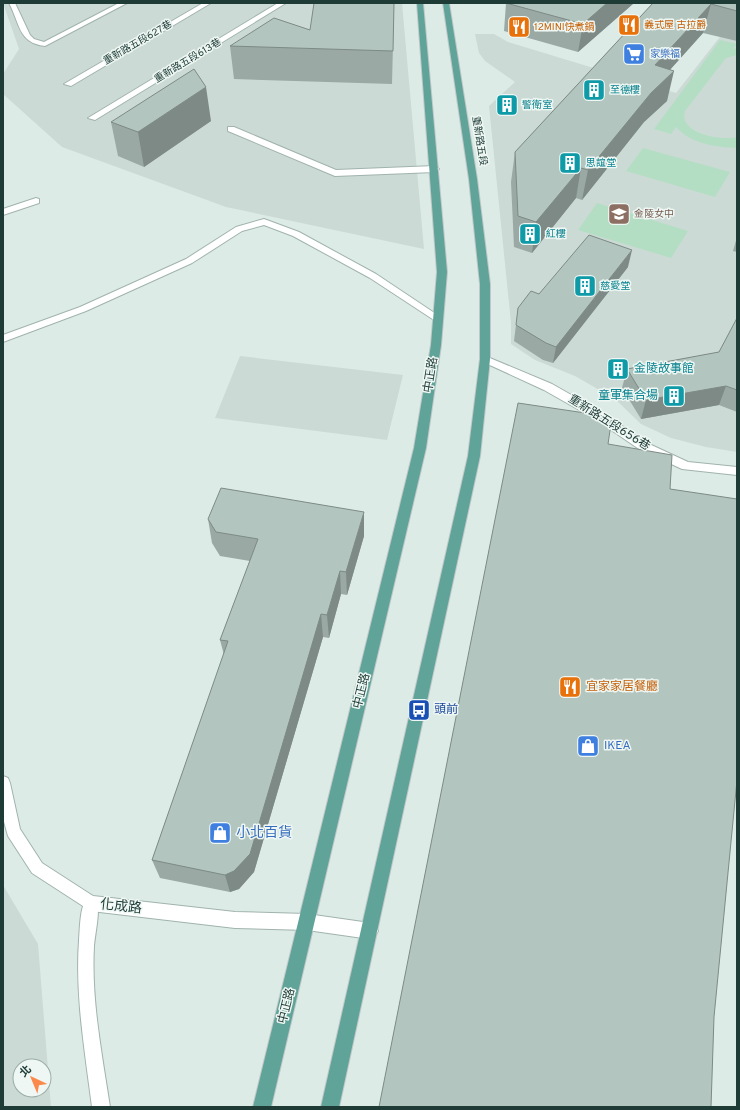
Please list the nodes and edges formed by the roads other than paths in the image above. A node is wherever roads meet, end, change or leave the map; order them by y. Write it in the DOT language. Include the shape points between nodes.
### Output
graph roads {
  1 [pos="12,3"];
  2 [pos="124,3"];
  3 [pos="208,3"];
  4 [pos="283,3"];
  5 [pos="420,3"];
  6 [pos="446,3"];
  7 [pos="68,84"];
  8 [pos="92,118"];
  9 [pos="231,129"];
  10 [pos="435,169"];
  11 [pos="36,201"];
  12 [pos="3,212"];
  13 [pos="437,318"];
  14 [pos="3,340"];
  15 [pos="485,360"];
  16 [pos="737,471"];
  17 [pos="3,784"];
  18 [pos="91,904"];
  19 [pos="307,922"];
  20 [pos="370,931"];
  21 [pos="101,1107"];
  22 [pos="262,1107"];
  23 [pos="330,1107"];
  1 -- 2 [label="street" via="28,39 34,44 45,44"];
  3 -- 7 [label="street, 重新路五段627巷"];
  4 -- 8 [label="street, 重新路五段613巷"];
  5 -- 10 [label="main road"];
  6 -- 15 [label="main road, 重新路五段" via="473,178 485,284"];
  9 -- 10 [label="street" via="335,173"];
  10 -- 13 [label="main road, 中正路" via="442,272"];
  11 -- 12 [label="street"];
  13 -- 14 [label="street" via="373,276 296,234 264,222 239,229 189,261 84,309"];
  13 -- 19 [label="main road, 中正路" via="436,345 420,448"];
  15 -- 16 [label="street, 重新路五段656巷" via="548,387 600,416 643,446 686,466"];
  15 -- 20 [label="main road" via="474,456"];
  17 -- 18 [label="street, 化成路" via="13,831 37,868"];
  18 -- 19 [label="street, 化成路" via="235,920"];
  18 -- 21 [label="street" via="86,927 86,986"];
  19 -- 20 [label="street, 化成路"];
  19 -- 22 [label="main road, 中正路"];
  20 -- 23 [label="main road"];
}
